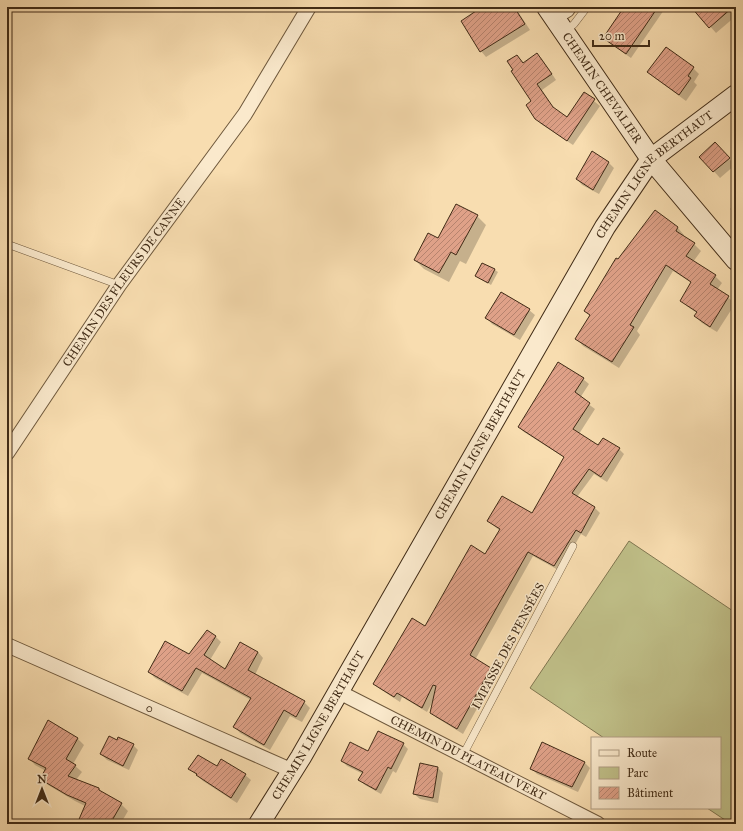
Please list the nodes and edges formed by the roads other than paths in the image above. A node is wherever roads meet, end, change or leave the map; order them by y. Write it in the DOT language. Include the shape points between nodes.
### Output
graph roads {
  1 [pos="310,7"];
  2 [pos="587,7"];
  3 [pos="559,16"];
  4 [pos="736,95"];
  5 [pos="651,159"];
  6 [pos="7,244"];
  7 [pos="736,260"];
  8 [pos="119,285"];
  9 [pos="7,453"];
  10 [pos="573,546"];
  11 [pos="7,645"];
  12 [pos="339,692"];
  13 [pos="463,755"];
  14 [pos="292,771"];
  15 [pos="259,824"];
  16 [pos="598,824"];
  1 -- 8 [label="street, CHEMIN DES FLEURS DE CANNE" via="245,114"];
  2 -- 3 [label="lane" via="574,24"];
  3 -- 5 [label="street, CHEMIN CHEVALIER"];
  4 -- 5 [label="street, CHEMIN LIGNE BERTHAUT"];
  5 -- 7 [label="street, CHEMIN CHEVALIER"];
  5 -- 12 [label="street, CHEMIN LIGNE BERTHAUT" via="605,227"];
  6 -- 8 [label="lane"];
  8 -- 9 [label="street, CHEMIN DES FLEURS DE CANNE"];
  10 -- 13 [label="lane, IMPASSE DES PENSÉES"];
  11 -- 14 [label="street, 0"];
  12 -- 13 [label="street, CHEMIN DU PLATEAU VERT"];
  12 -- 14 [label="street, CHEMIN LIGNE BERTHAUT"];
  13 -- 16 [label="street, CHEMIN DU PLATEAU VERT"];
  14 -- 15 [label="street, CHEMIN LIGNE BERTHAUT"];
}
